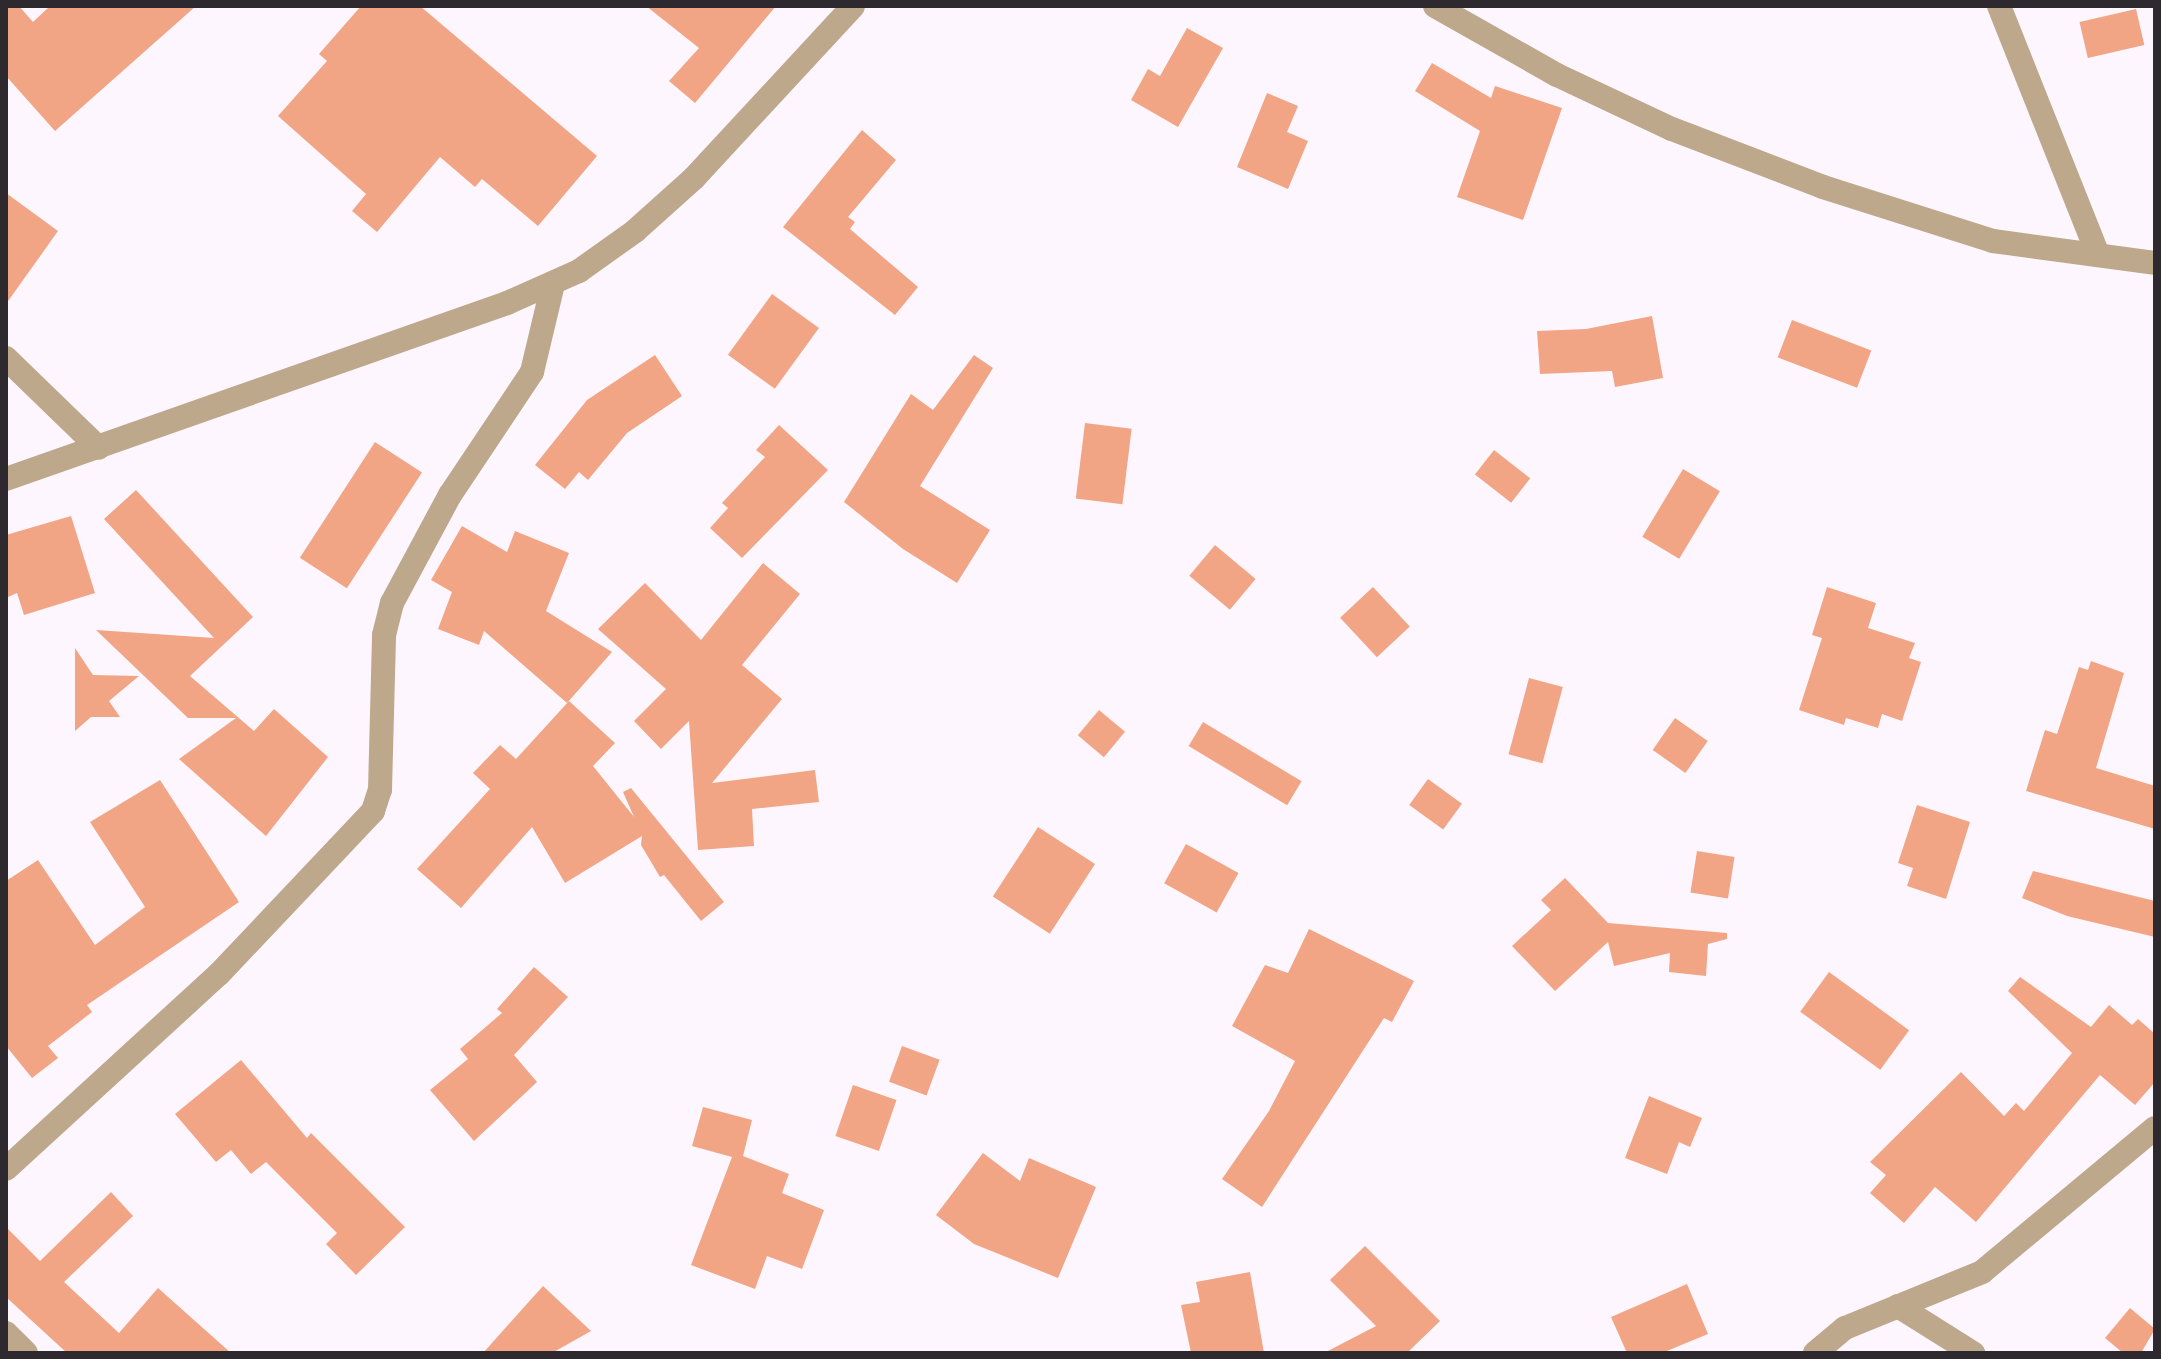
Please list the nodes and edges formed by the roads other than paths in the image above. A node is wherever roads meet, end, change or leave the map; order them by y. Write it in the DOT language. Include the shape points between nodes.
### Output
graph roads {
  1 [pos="853,6"];
  2 [pos="1435,6"];
  3 [pos="1999,6"];
  4 [pos="2098,255"];
  5 [pos="2155,263"];
  6 [pos="553,284"];
  7 [pos="6,358"];
  8 [pos="99,448"];
  9 [pos="6,479"];
  10 [pos="2155,1128"];
  11 [pos="6,1169"];
  12 [pos="1898,1306"];
  13 [pos="6,1333"];
  14 [pos="26,1353"];
  15 [pos="1815,1353"];
  16 [pos="1973,1353"];
  1 -- 6 [label="street" via="694,178 635,231"];
  2 -- 4 [label="street" via="1557,75 1672,129 1823,187 1993,241"];
  3 -- 4 [label="street"];
  4 -- 5 [label="street"];
  6 -- 8 [label="street"];
  6 -- 11 [label="street" via="532,372 450,495 392,603 384,635 380,790 373,811 219,974"];
  7 -- 8 [label="street"];
  8 -- 9 [label="street"];
  10 -- 12 [label="street" via="2104,1166 2003,1258 1982,1272"];
  12 -- 15 [label="street" via="1845,1328"];
  12 -- 16 [label="street"];
  13 -- 14 [label="street"];
}
